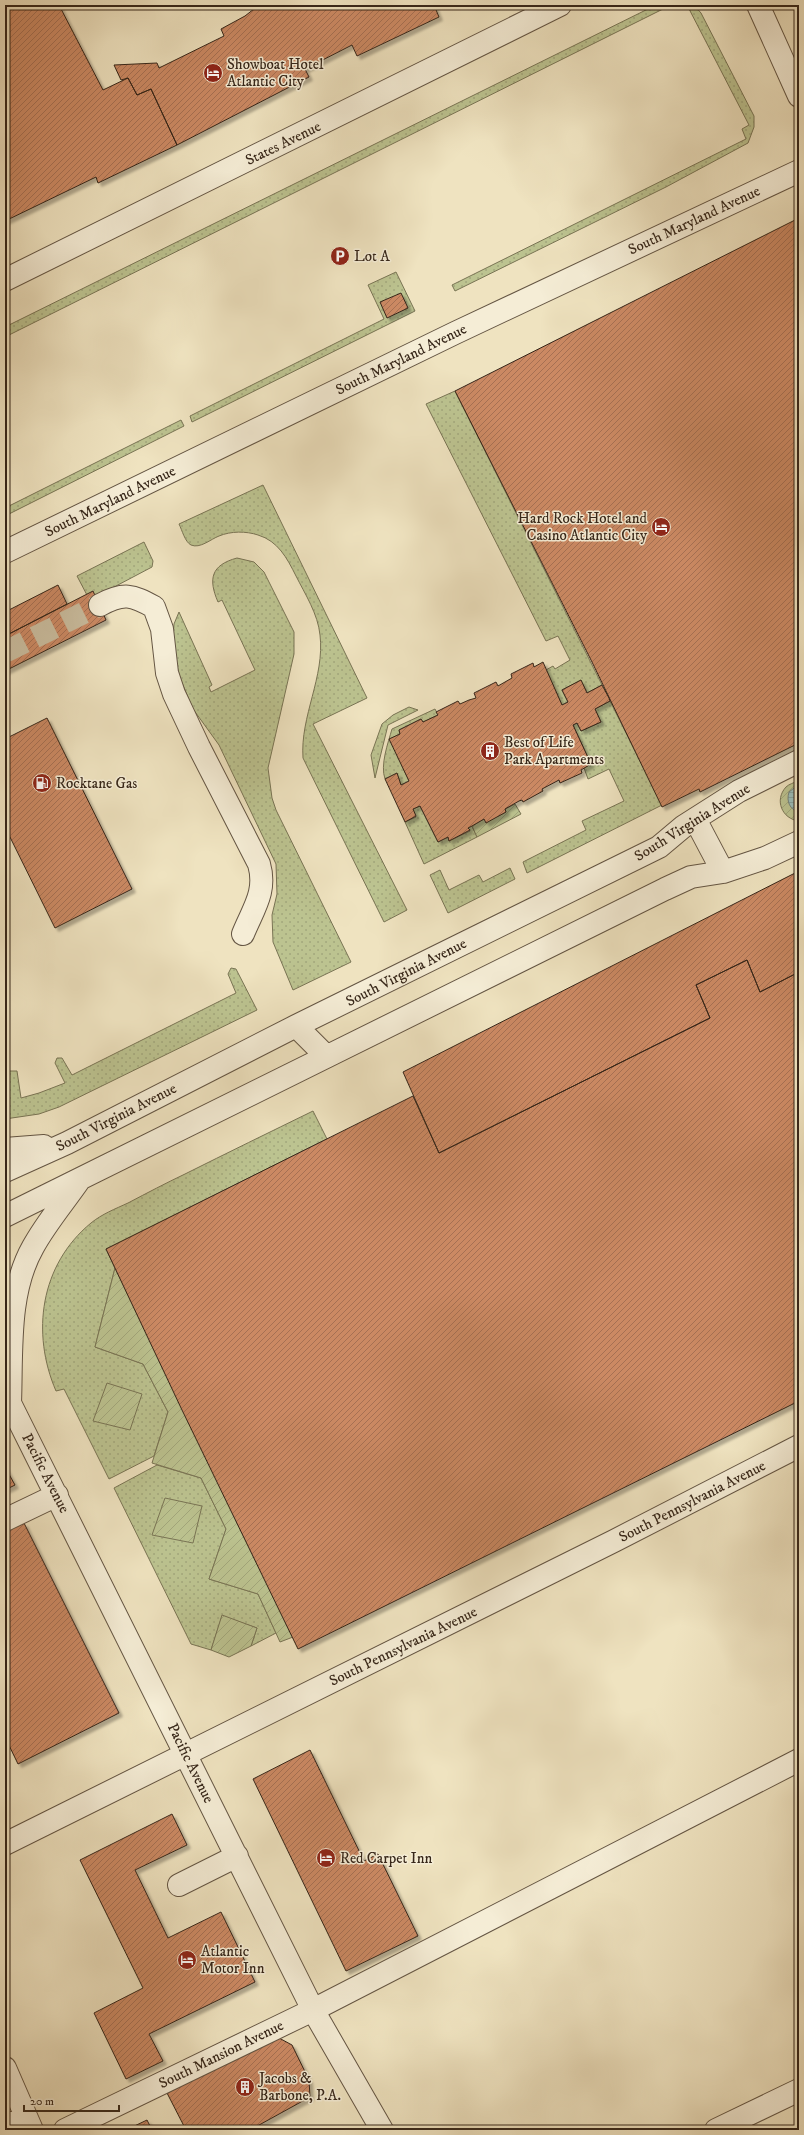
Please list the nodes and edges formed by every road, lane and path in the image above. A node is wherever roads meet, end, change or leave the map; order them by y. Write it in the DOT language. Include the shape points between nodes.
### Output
graph roads {
  1 [pos="560,5"];
  2 [pos="758,5"];
  3 [pos="799,96"];
  4 [pos="799,171"];
  5 [pos="5,280"];
  6 [pos="5,552"];
  7 [pos="100,604"];
  8 [pos="799,761"];
  9 [pos="696,819"];
  10 [pos="799,842"];
  11 [pos="723,872"];
  12 [pos="243,934"];
  13 [pos="296,1026"];
  14 [pos="326,1056"];
  15 [pos="67,1143"];
  16 [pos="5,1150"];
  17 [pos="5,1171"];
  18 [pos="82,1177"];
  19 [pos="5,1216"];
  20 [pos="8,1398"];
  21 [pos="799,1446"];
  22 [pos="57,1495"];
  23 [pos="5,1520"];
  24 [pos="186,1754"];
  25 [pos="799,1760"];
  26 [pos="5,1844"];
  27 [pos="236,1856"];
  28 [pos="179,1885"];
  29 [pos="313,2010"];
  30 [pos="5,2068"];
  31 [pos="799,2090"];
  32 [pos="29,2123"];
  33 [pos="5,2127"];
  34 [pos="65,2130"];
  35 [pos="382,2130"];
  36 [pos="716,2130"];
  1 -- 5 [label="street, States Avenue"];
  2 -- 3 [label="street"];
  4 -- 6 [label="street, South Maryland Avenue" via="448,336"];
  7 -- 12 [label="street" via="114,597 134,596 154,607 162,629 167,673 174,694 258,864 262,878 257,904"];
  8 -- 9 [label="street, South Virginia Avenue" via="738,791"];
  9 -- 11 [label="street"];
  9 -- 13 [label="street, South Virginia Avenue" via="659,847"];
  10 -- 11 [label="street" via="765,858"];
  11 -- 14 [label="street" via="691,877 665,889"];
  13 -- 14 [label="street"];
  13 -- 15 [label="street, South Virginia Avenue"];
  14 -- 18 [label="street"];
  15 -- 16 [label="street"];
  15 -- 17 [label="street, South Virginia Avenue"];
  18 -- 19 [label="street"];
  18 -- 20 [label="street" via="33,1247 22,1270 14,1301"];
  20 -- 22 [label="street, Pacific Avenue"];
  21 -- 24 [label="street, South Pennsylvania Avenue"];
  22 -- 23 [label="street"];
  22 -- 24 [label="street, Pacific Avenue"];
  24 -- 26 [label="street, South Pennsylvania Avenue"];
  24 -- 27 [label="street, Pacific Avenue"];
  25 -- 29 [label="street, South Mansion Avenue"];
  27 -- 28 [label="street"];
  27 -- 29 [label="street, Pacific Avenue"];
  29 -- 34 [label="street, South Mansion Avenue"];
  29 -- 35 [label="street, Pacific Avenue"];
  30 -- 32 [label="street"];
  31 -- 36 [label="street"];
  32 -- 33 [label="street"];
}
